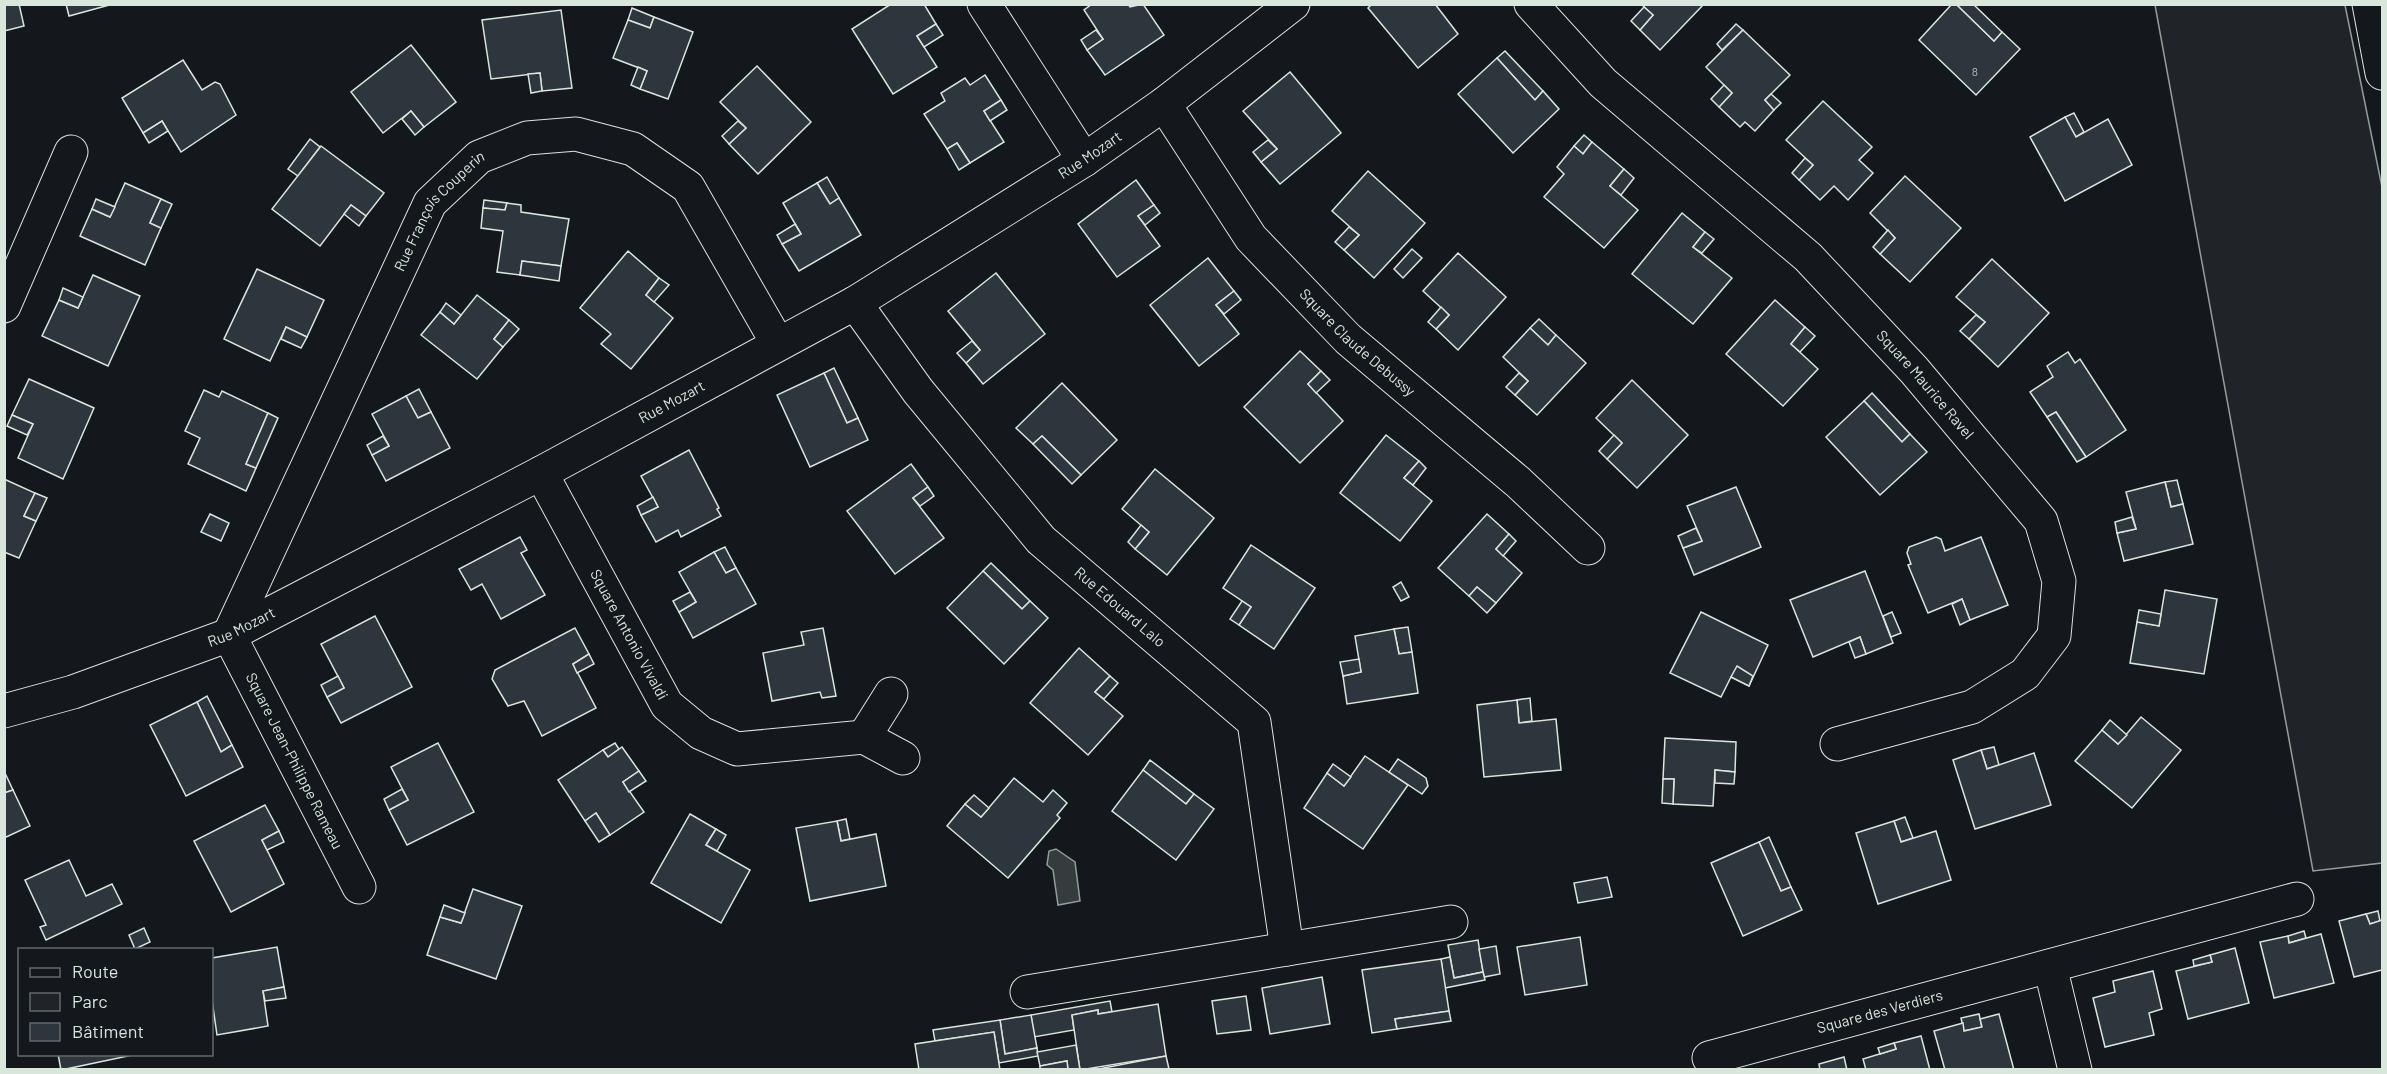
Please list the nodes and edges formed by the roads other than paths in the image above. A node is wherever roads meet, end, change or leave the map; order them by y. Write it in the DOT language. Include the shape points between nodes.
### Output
graph roads {
  1 [pos="984,4"];
  2 [pos="1293,4"];
  3 [pos="1531,4"];
  4 [pos="2369,4"];
  5 [pos="2382,73"];
  6 [pos="1164,104"];
  7 [pos="72,152"];
  8 [pos="1084,160"];
  9 [pos="855,303"];
  10 [pos="4,306"];
  11 [pos="778,344"];
  12 [pos="541,473"];
  13 [pos="1588,548"];
  14 [pos="229,635"];
  15 [pos="891,694"];
  16 [pos="4,711"];
  17 [pos="864,737"];
  18 [pos="1837,744"];
  19 [pos="903,759"];
  20 [pos="359,887"];
  21 [pos="2297,899"];
  22 [pos="1451,922"];
  23 [pos="1287,949"];
  24 [pos="2050,966"];
  25 [pos="1027,992"];
  26 [pos="1709,1058"];
  27 [pos="2075,1070"];
  1 -- 8 [label="street"];
  2 -- 6 [label="street, Rue Mozart"];
  3 -- 18 [label="street, Square Maurice Ravel" via="1603,83 1808,257 1914,370 2041,521 2059,581 2054,636 2025,674 1972,707"];
  4 -- 5 [label="street"];
  6 -- 8 [label="street, Rue Mozart"];
  6 -- 13 [label="street, Square Claude Debussy" via="1251,238 1348,339 1518,482"];
  7 -- 10 [label="street"];
  8 -- 9 [label="street, Rue Mozart"];
  9 -- 11 [label="street, Rue Mozart"];
  9 -- 23 [label="street, Rue Edouard Lalo" via="918,391 1041,540 1254,722"];
  11 -- 12 [label="street, Rue Mozart"];
  11 -- 14 [label="street, Rue François Couperin" via="688,187 633,149 576,134 527,138 479,157 430,203"];
  12 -- 14 [label="street, Rue Mozart"];
  12 -- 17 [label="street, Square Antonio Vivaldi" via="667,705 701,734 737,749"];
  14 -- 16 [label="street, Rue Mozart" via="73,692"];
  14 -- 20 [label="street, Square Jean-Philippe Rameau"];
  15 -- 17 [label="street"];
  17 -- 19 [label="street"];
  21 -- 24 [label="street, Square des Verdiers"];
  22 -- 23 [label="street"];
  23 -- 25 [label="street"];
  24 -- 26 [label="street, Square des Verdiers"];
  24 -- 27 [label="street"];
}
